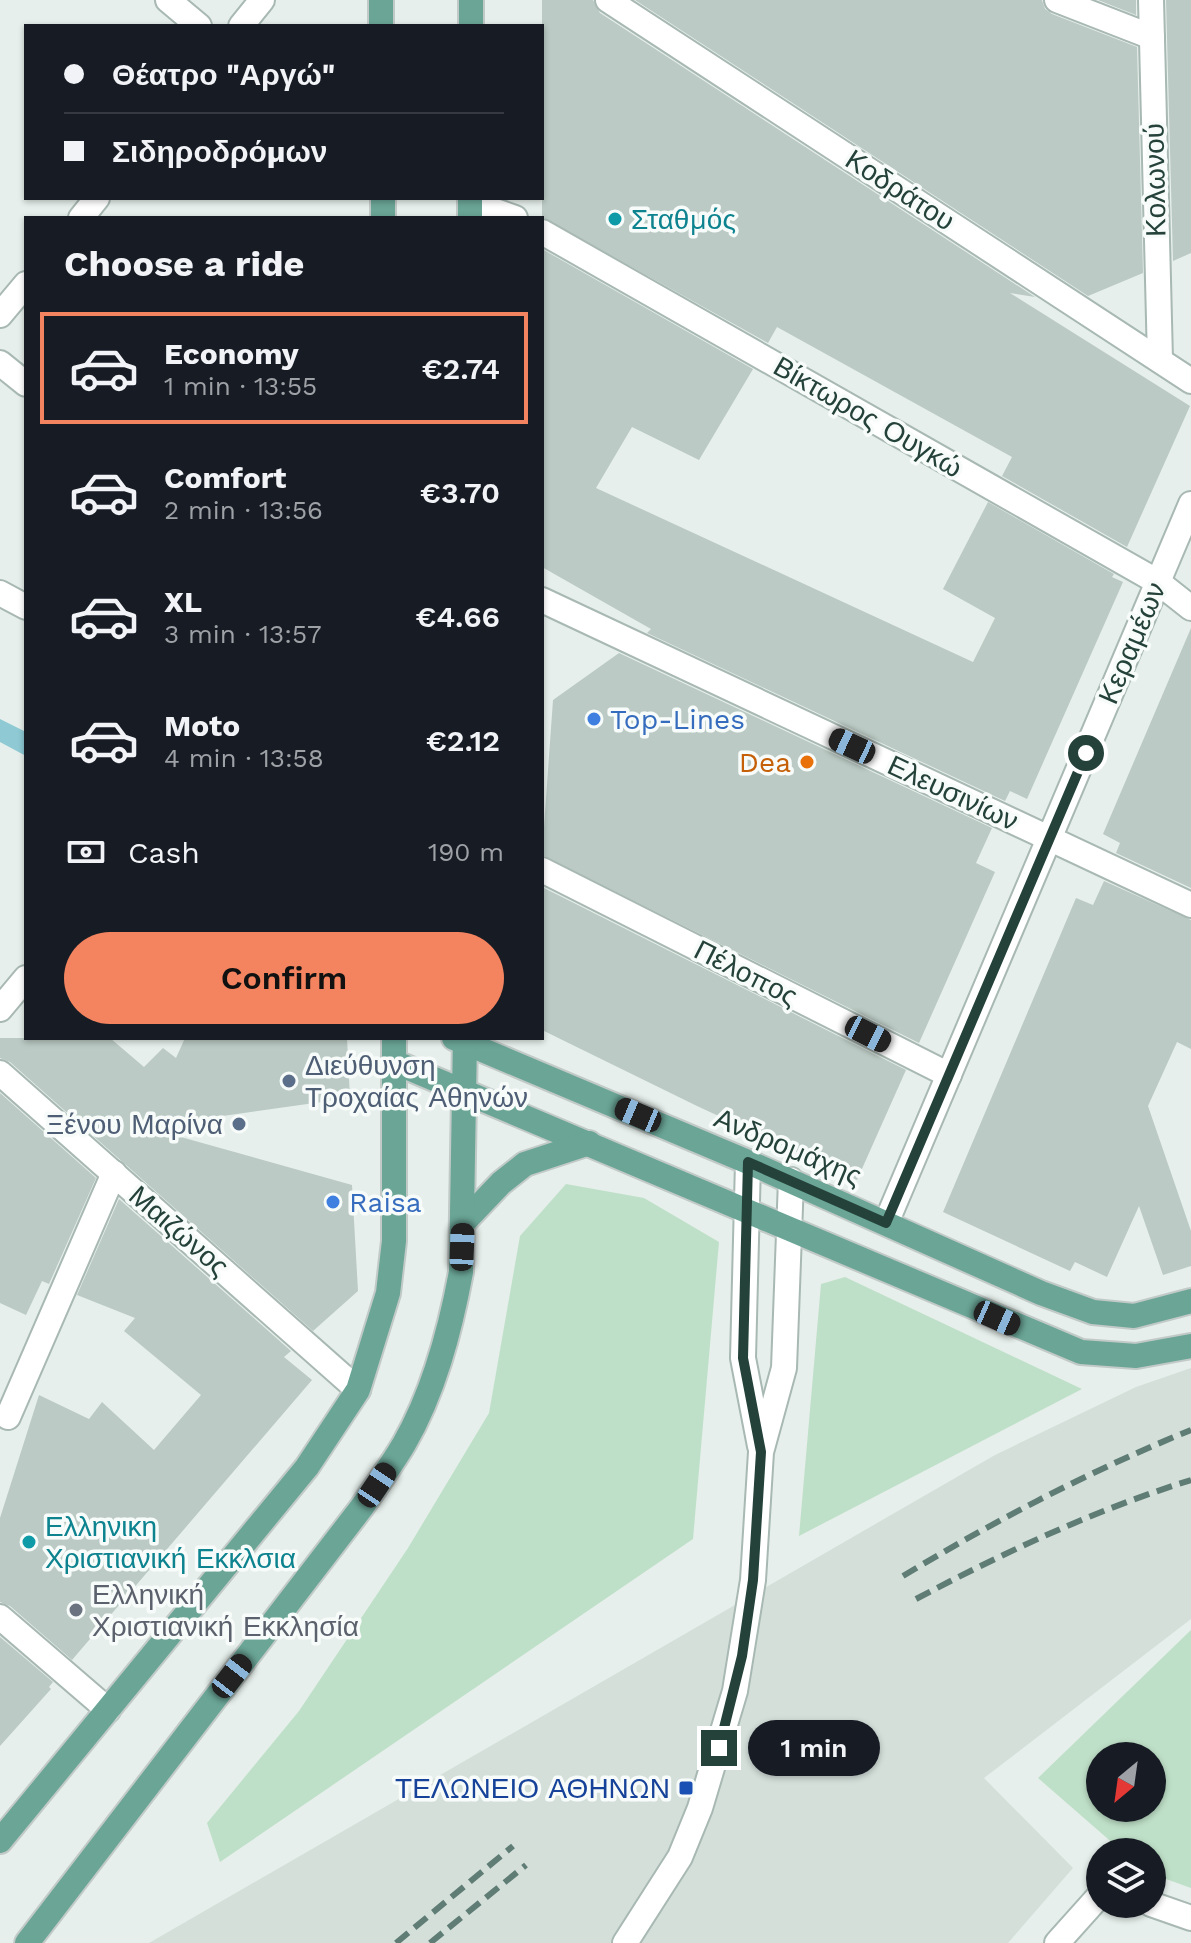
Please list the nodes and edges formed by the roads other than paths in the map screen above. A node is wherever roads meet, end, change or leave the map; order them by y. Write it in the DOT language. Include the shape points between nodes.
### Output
graph roads {
  1 [pos="168,0"];
  2 [pos="262,0"];
  3 [pos="381,0"];
  4 [pos="471,0"];
  5 [pos="608,0"];
  6 [pos="1057,0"];
  7 [pos="1151,0"];
  8 [pos="197,24"];
  9 [pos="243,24"];
  10 [pos="381,24"];
  11 [pos="471,24"];
  12 [pos="1152,37"];
  13 [pos="95,200"];
  14 [pos="470,206"];
  15 [pos="83,216"];
  16 [pos="508,216"];
  17 [pos="544,233"];
  18 [pos="24,286"];
  19 [pos="0,315"];
  20 [pos="1160,360"];
  21 [pos="0,363"];
  22 [pos="1191,381"];
  23 [pos="24,382"];
  24 [pos="1191,504"];
  25 [pos="1158,582"];
  26 [pos="0,593"];
  27 [pos="544,601"];
  28 [pos="24,606"];
  29 [pos="1191,608"];
  30 [pos="1049,838"];
  31 [pos="544,871"];
  32 [pos="1191,905"];
  33 [pos="24,980"];
  34 [pos="0,1009"];
  35 [pos="462,1040"];
  36 [pos="394,1050"];
  37 [pos="0,1073"];
  38 [pos="949,1075"];
  39 [pos="465,1091"];
  40 [pos="589,1143"];
  41 [pos="748,1162"];
  42 [pos="114,1173"];
  43 [pos="791,1180"];
  44 [pos="746,1209"];
  45 [pos="463,1223"];
  46 [pos="886,1223"];
  47 [pos="789,1228"];
  48 [pos="1191,1301"];
  49 [pos="1191,1346"];
  50 [pos="358,1390"];
  51 [pos="8,1417"];
  52 [pos="761,1452"];
  53 [pos="0,1617"];
  54 [pos="108,1710"];
  55 [pos="0,1841"];
  56 [pos="1166,1909"];
  57 [pos="1086,1911"];
  58 [pos="1191,1918"];
  59 [pos="27,1943"];
  60 [pos="625,1943"];
  61 [pos="1057,1943"];
  1 -- 8 [label="street"];
  2 -- 9 [label="street"];
  3 -- 10 [label="main road"];
  4 -- 11 [label="main road"];
  5 -- 20 [label="street, Κοδράτου"];
  6 -- 12 [label="street"];
  7 -- 12 [label="street, Κολωνού"];
  12 -- 20 [label="street, Κολωνού"];
  13 -- 15 [label="street"];
  14 -- 16 [label="street"];
  17 -- 25 [label="street, Βίκτωρος Ουγκώ"];
  18 -- 19 [label="street"];
  20 -- 22 [label="street, Κοδράτου"];
  21 -- 23 [label="street"];
  24 -- 25 [label="street, Κεραμέων"];
  25 -- 29 [label="street, Βίκτωρος Ουγκώ"];
  25 -- 30 [label="street, Κεραμέων"];
  26 -- 28 [label="street"];
  27 -- 30 [label="street, Ελευσινίων"];
  30 -- 32 [label="street, Ελευσινίων"];
  30 -- 38 [label="street, Κεραμέων"];
  31 -- 38 [label="street, Πέλοπος"];
  33 -- 34 [label="street"];
  35 -- 39 [label="main road"];
  35 -- 41 [label="main road, Ανδρομάχης"];
  36 -- 39 [label="main road"];
  36 -- 50 [label="main road" via="391,1267"];
  37 -- 42 [label="street, Μαιζώνος"];
  38 -- 46 [label="street, Κεραμέων"];
  39 -- 40 [label="main road"];
  39 -- 45 [label="main road"];
  40 -- 44 [label="main road"];
  40 -- 45 [label="main road" via="525,1164"];
  41 -- 43 [label="main road, Ανδρομάχης"];
  41 -- 44 [label="street"];
  42 -- 50 [label="street, Μαιζώνος"];
  42 -- 51 [label="street"];
  43 -- 46 [label="main road, Ανδρομάχης"];
  43 -- 47 [label="street"];
  44 -- 47 [label="main road"];
  44 -- 52 [label="street" via="743,1358"];
  45 -- 59 [label="main road" via="454,1310 438,1369 405,1442 362,1507"];
  46 -- 48 [label="main road, Ανδρομάχης" via="1093,1312 1134,1316"];
  47 -- 49 [label="main road" via="1081,1352 1136,1356"];
  47 -- 52 [label="street" via="784,1368"];
  50 -- 54 [label="main road" via="307,1467"];
  52 -- 60 [label="street" via="753,1580 726,1726 680,1857"];
  53 -- 54 [label="street"];
  54 -- 55 [label="main road"];
  56 -- 58 [label="street"];
  57 -- 61 [label="street"];
}
